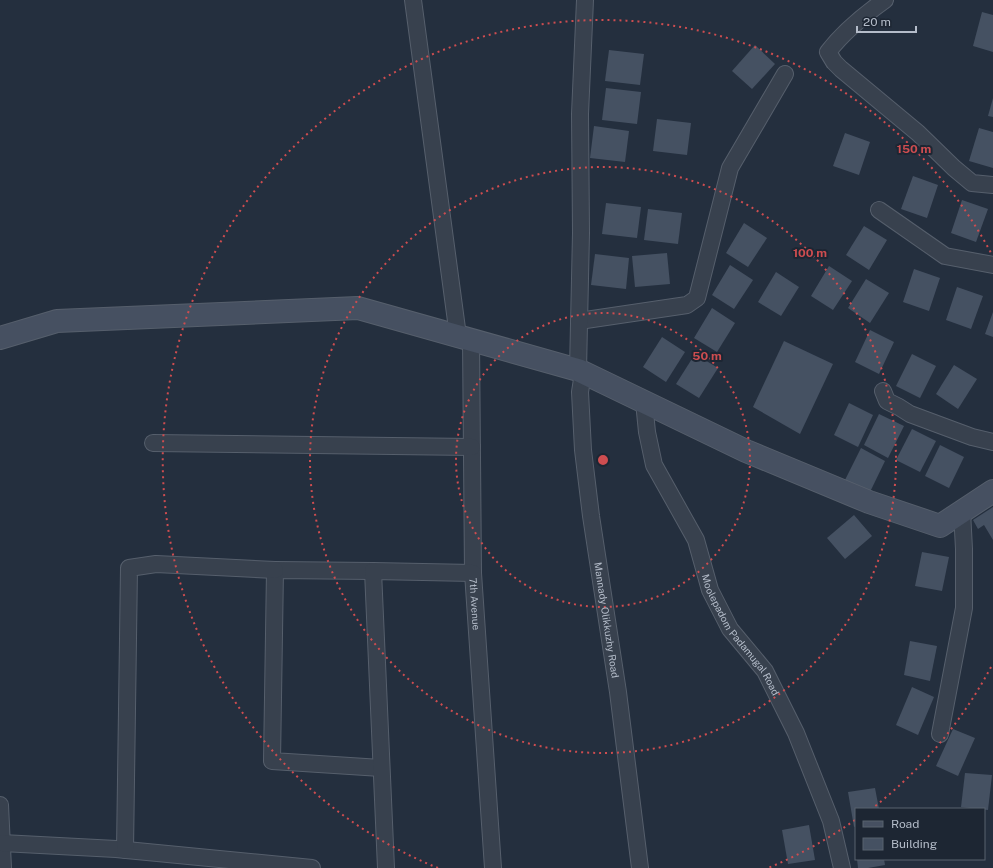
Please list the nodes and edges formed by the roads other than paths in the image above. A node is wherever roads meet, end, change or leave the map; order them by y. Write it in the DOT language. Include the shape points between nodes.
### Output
graph roads {
  1 [pos="413,0"];
  2 [pos="585,0"];
  3 [pos="885,0"];
  4 [pos="785,74"];
  5 [pos="993,185"];
  6 [pos="879,210"];
  7 [pos="993,265"];
  8 [pos="579,321"];
  9 [pos="0,338"];
  10 [pos="464,338"];
  11 [pos="581,372"];
  12 [pos="883,391"];
  13 [pos="644,402"];
  14 [pos="993,442"];
  15 [pos="153,443"];
  16 [pos="472,447"];
  17 [pos="993,492"];
  18 [pos="962,511"];
  19 [pos="275,570"];
  20 [pos="373,571"];
  21 [pos="473,574"];
  22 [pos="940,734"];
  23 [pos="381,768"];
  24 [pos="0,805"];
  25 [pos="2,843"];
  26 [pos="125,850"];
  27 [pos="3,868"];
  28 [pos="312,868"];
  29 [pos="386,868"];
  30 [pos="493,868"];
  31 [pos="640,868"];
  32 [pos="842,868"];
  1 -- 10 [label="street, 7th Avenue"];
  2 -- 8 [label="street, Mannady Olikkuzhy Road" via="580,114"];
  3 -- 5 [label="street" via="838,39 828,52 841,69 918,133 972,183"];
  4 -- 8 [label="street" via="730,168 697,298 687,305"];
  6 -- 7 [label="street" via="945,256"];
  8 -- 11 [label="street, Mannady Olikkuzhy Road"];
  9 -- 10 [label="main road" via="57,321 358,308"];
  10 -- 11 [label="main road"];
  10 -- 16 [label="street, 7th Avenue"];
  11 -- 13 [label="main road"];
  11 -- 31 [label="street, Mannady Olikkuzhy Road" via="583,450"];
  12 -- 14 [label="street" via="887,401 910,414"];
  13 -- 18 [label="main road" via="746,451 869,502 940,526"];
  13 -- 32 [label="street, Moolepadom Padamugal Road" via="654,465 696,540 710,590 730,629 765,671 796,733 831,821"];
  15 -- 16 [label="street"];
  16 -- 21 [label="street, 7th Avenue"];
  17 -- 18 [label="main road"];
  18 -- 22 [label="street" via="964,608"];
  19 -- 20 [label="street"];
  19 -- 23 [label="street" via="272,761"];
  19 -- 26 [label="street" via="156,564 129,568"];
  20 -- 21 [label="street"];
  20 -- 23 [label="street"];
  21 -- 30 [label="street, 7th Avenue"];
  23 -- 29 [label="street"];
  24 -- 25 [label="street"];
  25 -- 26 [label="street"];
  25 -- 27 [label="street"];
  26 -- 28 [label="street"];
}
